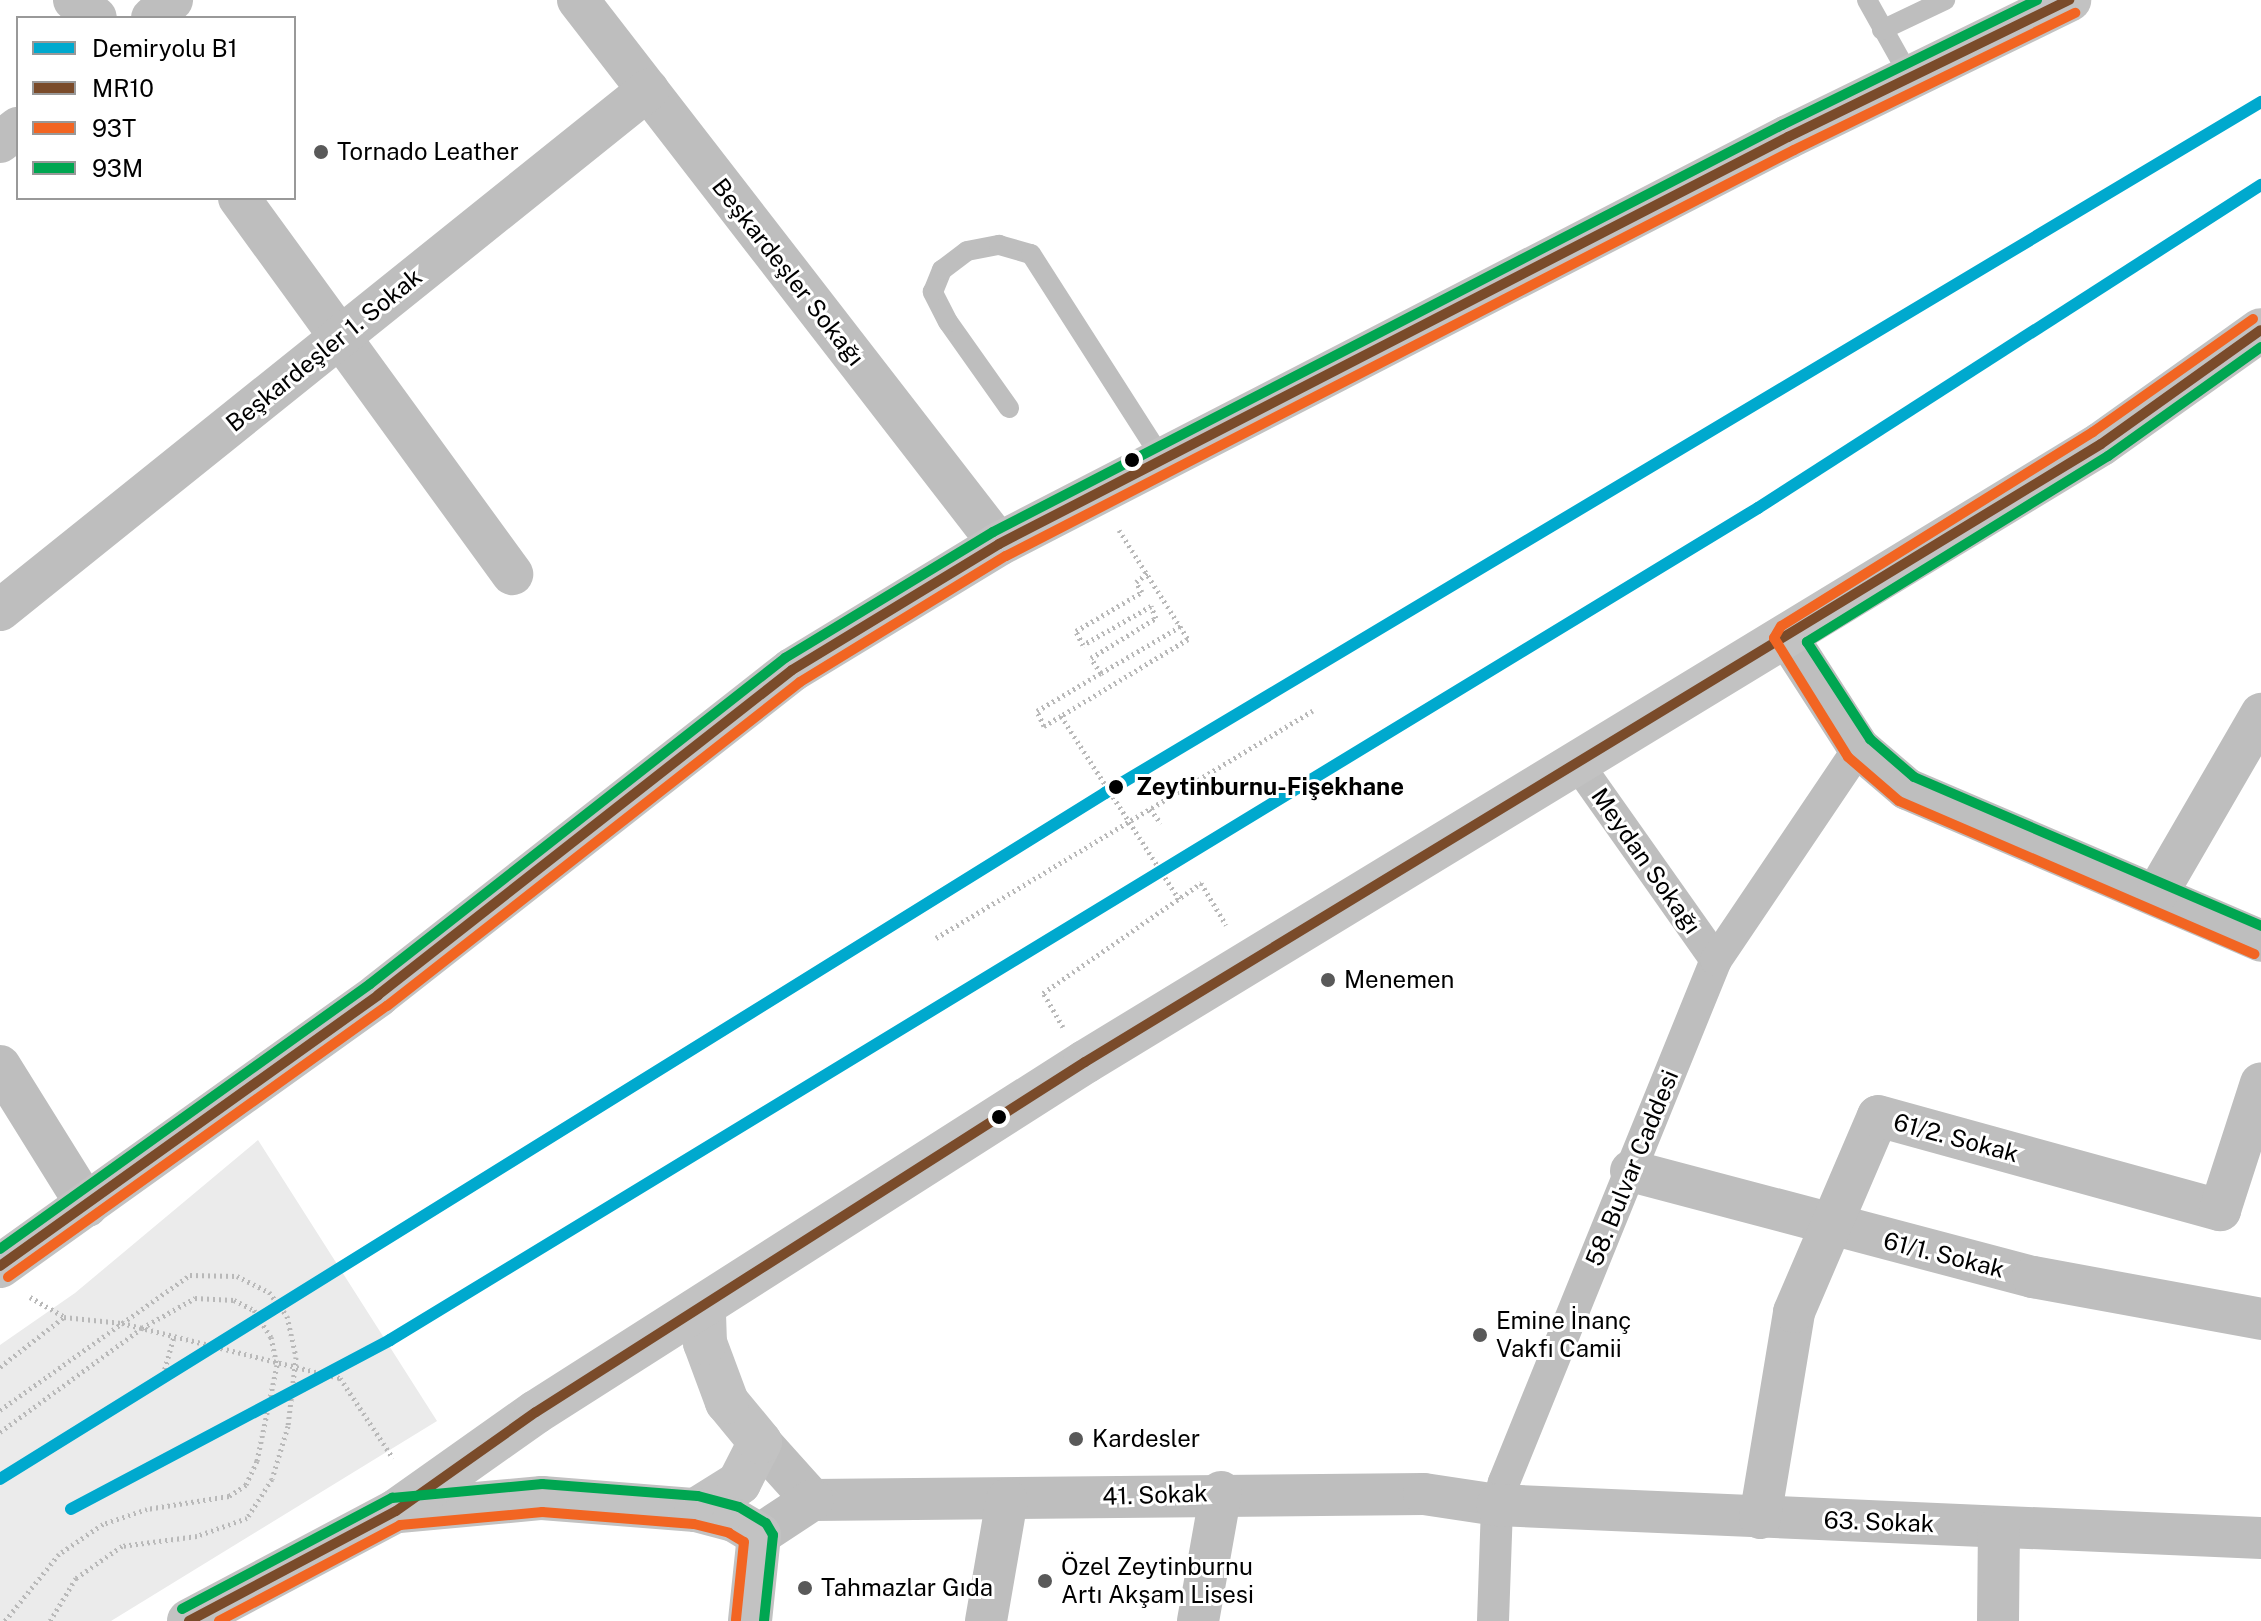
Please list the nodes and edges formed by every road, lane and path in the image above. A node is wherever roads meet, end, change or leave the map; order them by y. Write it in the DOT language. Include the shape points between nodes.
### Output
graph roads {
  1 [pos="74,0"];
  2 [pos="172,0"];
  3 [pos="578,0"];
  4 [pos="1867,0"];
  5 [pos="1945,0"];
  6 [pos="2069,0"];
  7 [pos="94,16"];
  8 [pos="154,16"];
  9 [pos="1882,30"];
  10 [pos="1910,77"];
  11 [pos="648,90"];
  12 [pos="16,130"];
  13 [pos="0,142"];
  14 [pos="240,200"];
  15 [pos="2261,330"];
  16 [pos="340,337"];
  17 [pos="1009,408"];
  18 [pos="1162,459"];
  19 [pos="999,544"];
  20 [pos="512,574"];
  21 [pos="7,589"];
  22 [pos="1181,626"];
  23 [pos="1788,638"];
  24 [pos="1101,673"];
  25 [pos="1313,711"];
  26 [pos="2261,714"];
  27 [pos="1061,716"];
  28 [pos="1859,748"];
  29 [pos="1577,763"];
  30 [pos="1150,809"];
  31 [pos="1129,822"];
  32 [pos="1161,823"];
  33 [pos="2158,892"];
  34 [pos="1179,899"];
  35 [pos="1230,931"];
  36 [pos="936,938"];
  37 [pos="2261,941"];
  38 [pos="1716,960"];
  39 [pos="1056,986"];
  40 [pos="0,1066"];
  41 [pos="2261,1083"];
  42 [pos="1631,1171"];
  43 [pos="87,1206"];
  44 [pos="1830,1227"];
  45 [pos="0,1266"];
  46 [pos="704,1308"];
  47 [pos="2261,1319"];
  48 [pos="122,1323"];
  49 [pos="142,1328"];
  50 [pos="174,1337"];
  51 [pos="277,1365"];
  52 [pos="0,1367"];
  53 [pos="295,1369"];
  54 [pos="163,1375"];
  55 [pos="0,1410"];
  56 [pos="0,1432"];
  57 [pos="760,1442"];
  58 [pos="393,1458"];
  59 [pos="1221,1492"];
  60 [pos="812,1500"];
  61 [pos="1007,1500"];
  62 [pos="1497,1505"];
  63 [pos="696,1510"];
  64 [pos="396,1511"];
  65 [pos="1760,1518"];
  66 [pos="1999,1527"];
  67 [pos="759,1535"];
  68 [pos="2261,1538"];
  69 [pos="5,1621"];
  70 [pos="50,1621"];
  71 [pos="189,1621"];
  72 [pos="750,1621"];
  73 [pos="986,1621"];
  74 [pos="1198,1621"];
  75 [pos="1493,1621"];
  76 [pos="1998,1621"];
  1 -- 7 [label="street"];
  2 -- 8 [label="street"];
  3 -- 11 [label="street, Beşkardeşler Sokağı"];
  4 -- 9 [label="lane"];
  5 -- 9 [label="lane"];
  6 -- 10 [label="main road"];
  9 -- 10 [label="lane"];
  10 -- 18 [label="main road"];
  11 -- 16 [label="street, Beşkardeşler 1. Sokak"];
  11 -- 19 [label="street, Beşkardeşler Sokağı"];
  12 -- 13 [label="street"];
  14 -- 16 [label="street"];
  15 -- 23 [label="main road" via="2101,444"];
  16 -- 20 [label="street"];
  16 -- 21 [label="street, Beşkardeşler 1. Sokak"];
  17 -- 18 [label="lane" via="933,292 942,270 967,251 999,245 1031,254"];
  18 -- 19 [label="main road"];
  19 -- 43 [label="main road" via="792,670 378,995"];
  22 -- 24 [label="path"];
  22 -- 24 [label="path" via="1148,573 1136,582 1142,592 1076,631 1083,645 1151,606 1156,618 1091,658"];
  22 -- 27 [label="path" via="1188,639"];
  23 -- 28 [label="street"];
  23 -- 29 [label="main road"];
  24 -- 27 [label="path" via="1037,711 1044,726"];
  25 -- 30 [label="path"];
  26 -- 33 [label="street"];
  27 -- 31 [label="path"];
  28 -- 33 [label="street" via="1907,789"];
  28 -- 38 [label="street, 58. Bulvar Caddesi"];
  29 -- 38 [label="street, Meydan Sokağı"];
  29 -- 46 [label="main road" via="1085,1062"];
  30 -- 31 [label="path"];
  30 -- 32 [label="path"];
  31 -- 34 [label="path"];
  31 -- 36 [label="path"];
  33 -- 37 [label="street"];
  34 -- 35 [label="path" via="1201,883"];
  34 -- 39 [label="path"];
  38 -- 42 [label="street, 58. Bulvar Caddesi"];
  40 -- 43 [label="street"];
  41 -- 44 [label="street, 61/2. Sokak" via="2220,1210 1878,1116"];
  42 -- 44 [label="street, 61/1. Sokak"];
  42 -- 62 [label="street, 58. Bulvar Caddesi"];
  43 -- 45 [label="main road"];
  44 -- 47 [label="street, 61/1. Sokak" via="2033,1277"];
  44 -- 65 [label="street, 61/2. Sokak" via="1794,1312"];
  46 -- 57 [label="main road" via="705,1343 727,1402"];
  46 -- 64 [label="main road" via="536,1412"];
  48 -- 49 [label="path"];
  48 -- 52 [label="path" via="64,1317"];
  48 -- 53 [label="path" via="190,1275 237,1276 269,1292 287,1316"];
  48 -- 55 [label="path"];
  49 -- 50 [label="path"];
  49 -- 51 [label="path" via="195,1298 234,1300 254,1310 271,1337"];
  49 -- 56 [label="path"];
  50 -- 51 [label="path"];
  50 -- 54 [label="path"];
  51 -- 53 [label="path"];
  51 -- 69 [label="path" via="257,1461 246,1485 229,1496 147,1509 103,1524 59,1554"];
  53 -- 58 [label="path" via="340,1378"];
  53 -- 70 [label="path" via="288,1426 272,1479 247,1518 197,1536 122,1546 76,1578"];
  57 -- 60 [label="street"];
  57 -- 63 [label="main road" via="739,1483"];
  59 -- 61 [label="street, 41. Sokak"];
  59 -- 62 [label="street, 41. Sokak" via="1424,1494"];
  59 -- 74 [label="street"];
  60 -- 61 [label="street, 41. Sokak"];
  60 -- 67 [label="street"];
  61 -- 73 [label="street"];
  62 -- 65 [label="street, 63. Sokak"];
  62 -- 75 [label="street, 58. Bulvar Caddesi"];
  63 -- 64 [label="main road" via="542,1498"];
  63 -- 67 [label="main road" via="734,1520"];
  64 -- 71 [label="main road"];
  65 -- 66 [label="street, 63. Sokak"];
  66 -- 68 [label="street, 63. Sokak"];
  66 -- 76 [label="street"];
  67 -- 72 [label="main road"];
}
